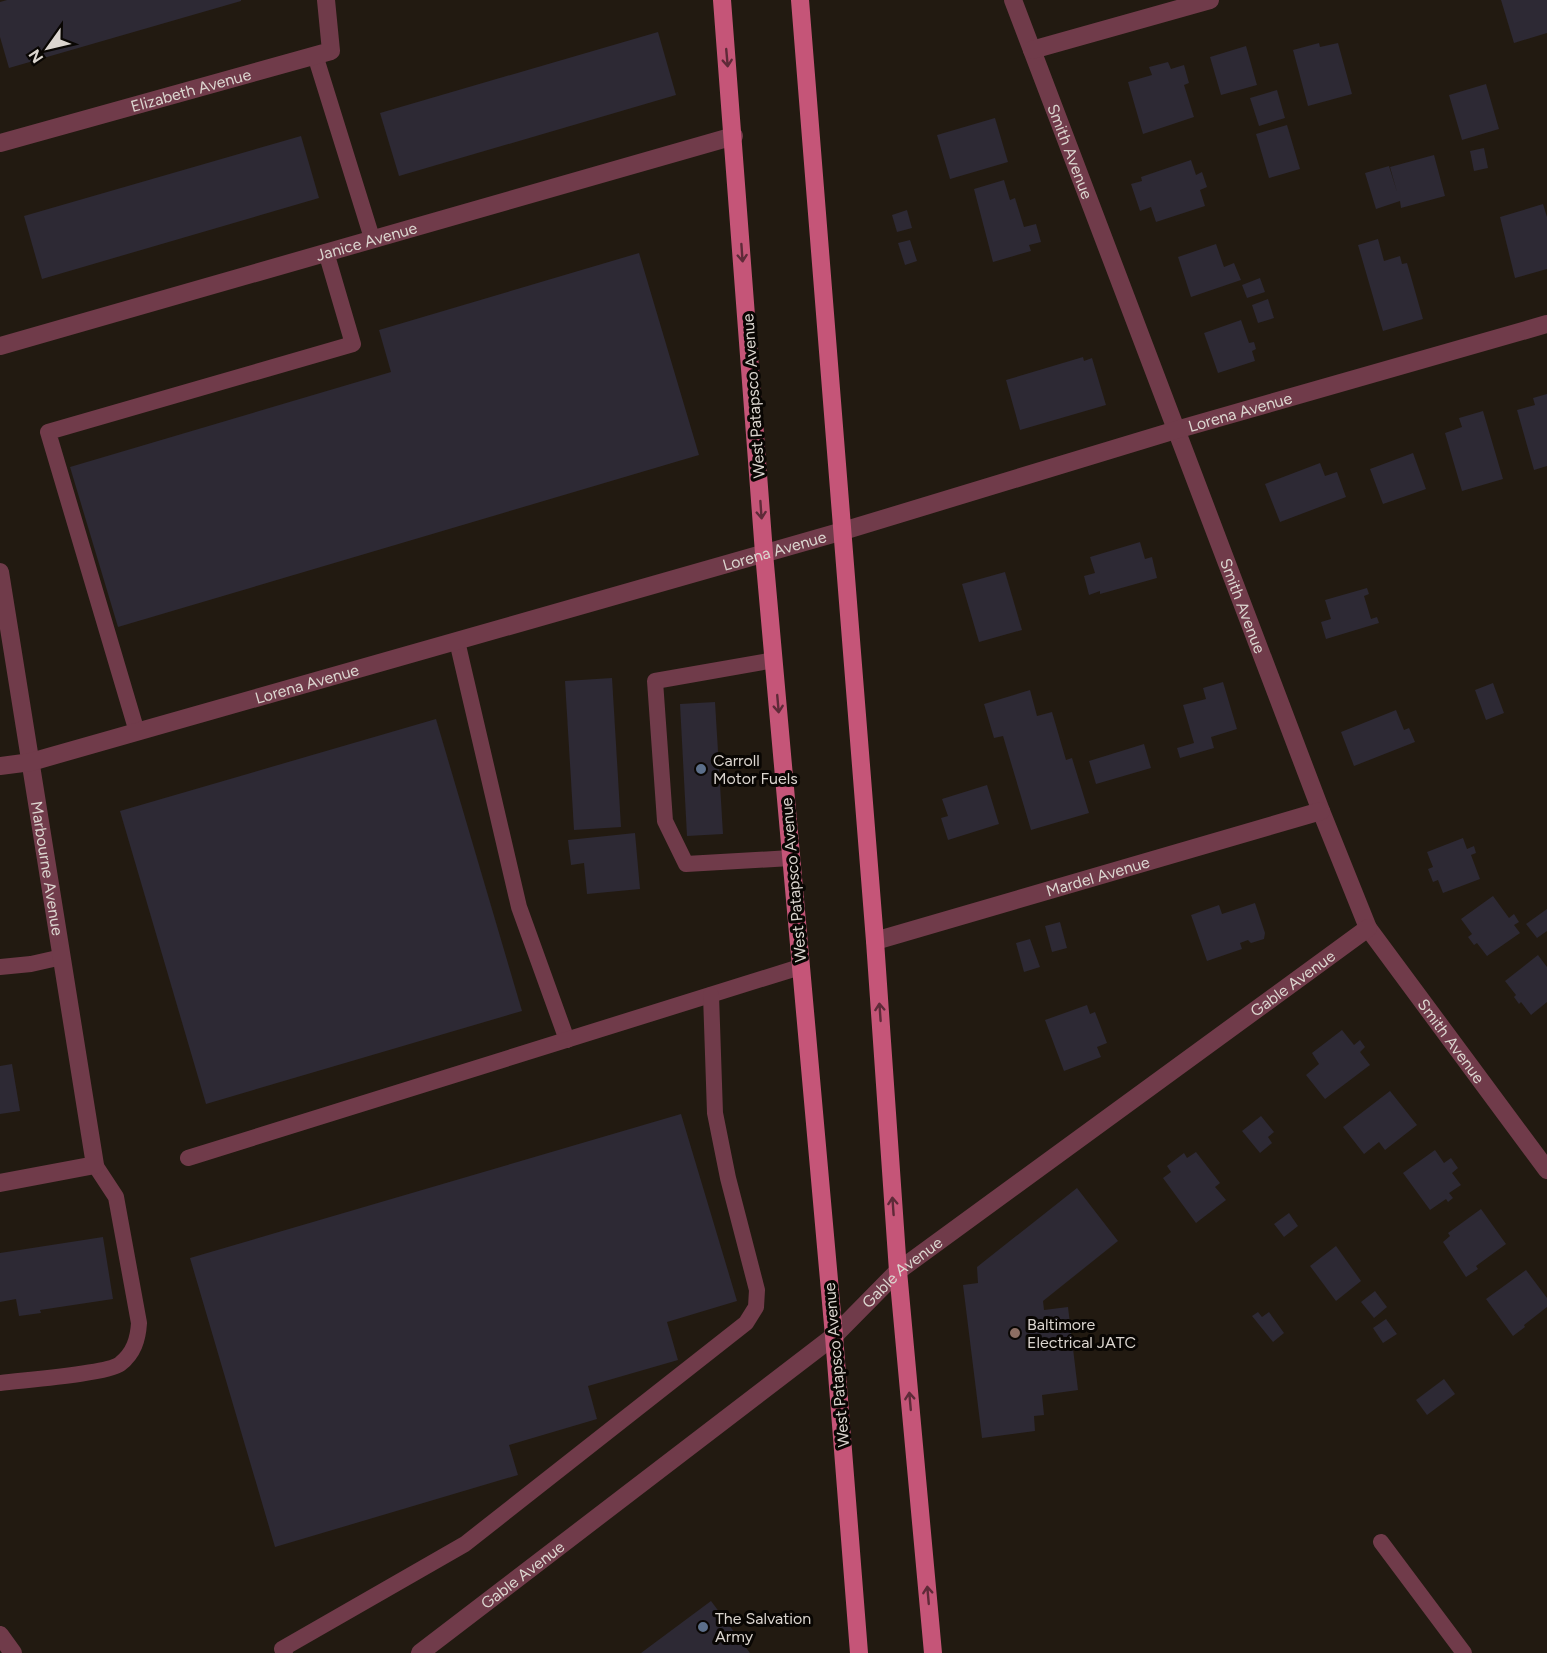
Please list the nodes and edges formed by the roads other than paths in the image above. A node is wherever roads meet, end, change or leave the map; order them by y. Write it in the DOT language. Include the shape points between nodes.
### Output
graph roads {
  1 [pos="326,0"];
  2 [pos="722,0"];
  3 [pos="800,0"];
  4 [pos="1013,0"];
  5 [pos="1210,0"];
  6 [pos="1032,50"];
  7 [pos="315,55"];
  8 [pos="734,136"];
  9 [pos="0,143"];
  10 [pos="372,238"];
  11 [pos="326,252"];
  12 [pos="1547,324"];
  13 [pos="0,346"];
  14 [pos="1176,430"];
  15 [pos="843,531"];
  16 [pos="764,553"];
  17 [pos="0,572"];
  18 [pos="457,641"];
  19 [pos="774,660"];
  20 [pos="137,732"];
  21 [pos="31,762"];
  22 [pos="0,766"];
  23 [pos="1321,812"];
  24 [pos="791,858"];
  25 [pos="1368,928"];
  26 [pos="875,941"];
  27 [pos="62,957"];
  28 [pos="0,967"];
  29 [pos="800,967"];
  30 [pos="711,994"];
  31 [pos="567,1040"];
  32 [pos="188,1158"];
  33 [pos="95,1165"];
  34 [pos="1547,1170"];
  35 [pos="0,1183"];
  36 [pos="898,1271"];
  37 [pos="834,1336"];
  38 [pos="0,1383"];
  39 [pos="1381,1542"];
  40 [pos="0,1635"];
  41 [pos="13,1653"];
  42 [pos="285,1653"];
  43 [pos="420,1653"];
  44 [pos="859,1653"];
  45 [pos="933,1653"];
  46 [pos="1464,1653"];
  1 -- 7 [label="street" via="331,51"];
  2 -- 8 [label="main road, West Patapsco Avenue, one-way"];
  3 -- 15 [label="main road"];
  4 -- 6 [label="street, Smith Avenue"];
  5 -- 6 [label="street"];
  6 -- 14 [label="street, Smith Avenue"];
  7 -- 9 [label="street, Elizabeth Avenue"];
  7 -- 10 [label="lane"];
  8 -- 10 [label="street, Janice Avenue"];
  8 -- 16 [label="main road, West Patapsco Avenue, one-way"];
  10 -- 11 [label="street, Janice Avenue"];
  11 -- 13 [label="street, Janice Avenue"];
  11 -- 20 [label="lane" via="353,344 48,432"];
  12 -- 14 [label="street, Lorena Avenue"];
  14 -- 15 [label="street, Lorena Avenue"];
  14 -- 23 [label="street, Smith Avenue"];
  15 -- 16 [label="street, Lorena Avenue"];
  15 -- 26 [label="main road"];
  16 -- 18 [label="street, Lorena Avenue"];
  16 -- 19 [label="main road, West Patapsco Avenue"];
  17 -- 21 [label="street, Marbourne Avenue"];
  18 -- 20 [label="street, Lorena Avenue"];
  18 -- 31 [label="lane" via="519,907"];
  19 -- 24 [label="main road, West Patapsco Avenue, one-way"];
  19 -- 24 [label="lane" via="655,681 665,820 686,864"];
  20 -- 21 [label="street, Lorena Avenue"];
  21 -- 22 [label="street, Lorena Avenue"];
  21 -- 27 [label="street, Marbourne Avenue"];
  23 -- 25 [label="street, Smith Avenue"];
  23 -- 26 [label="street, Mardel Avenue"];
  24 -- 29 [label="main road, West Patapsco Avenue"];
  25 -- 34 [label="street, Smith Avenue"];
  25 -- 36 [label="street, Gable Avenue"];
  36 -- 26 [label="main road, one-way"];
  27 -- 28 [label="lane"];
  27 -- 33 [label="street, Marbourne Avenue"];
  29 -- 30 [label="lane"];
  29 -- 37 [label="main road, West Patapsco Avenue"];
  30 -- 31 [label="lane"];
  30 -- 42 [label="lane" via="715,1113 757,1290 756,1307 746,1323 465,1544 282,1649"];
  31 -- 32 [label="lane"];
  33 -- 35 [label="street"];
  33 -- 38 [label="lane" via="116,1197 139,1323 138,1339 118,1365 101,1371"];
  36 -- 37 [label="street, Gable Avenue"];
  45 -- 36 [label="main road, one-way"];
  37 -- 43 [label="street, Gable Avenue"];
  37 -- 44 [label="main road, West Patapsco Avenue"];
  39 -- 46 [label="lane"];
  40 -- 41 [label="street"];
}
